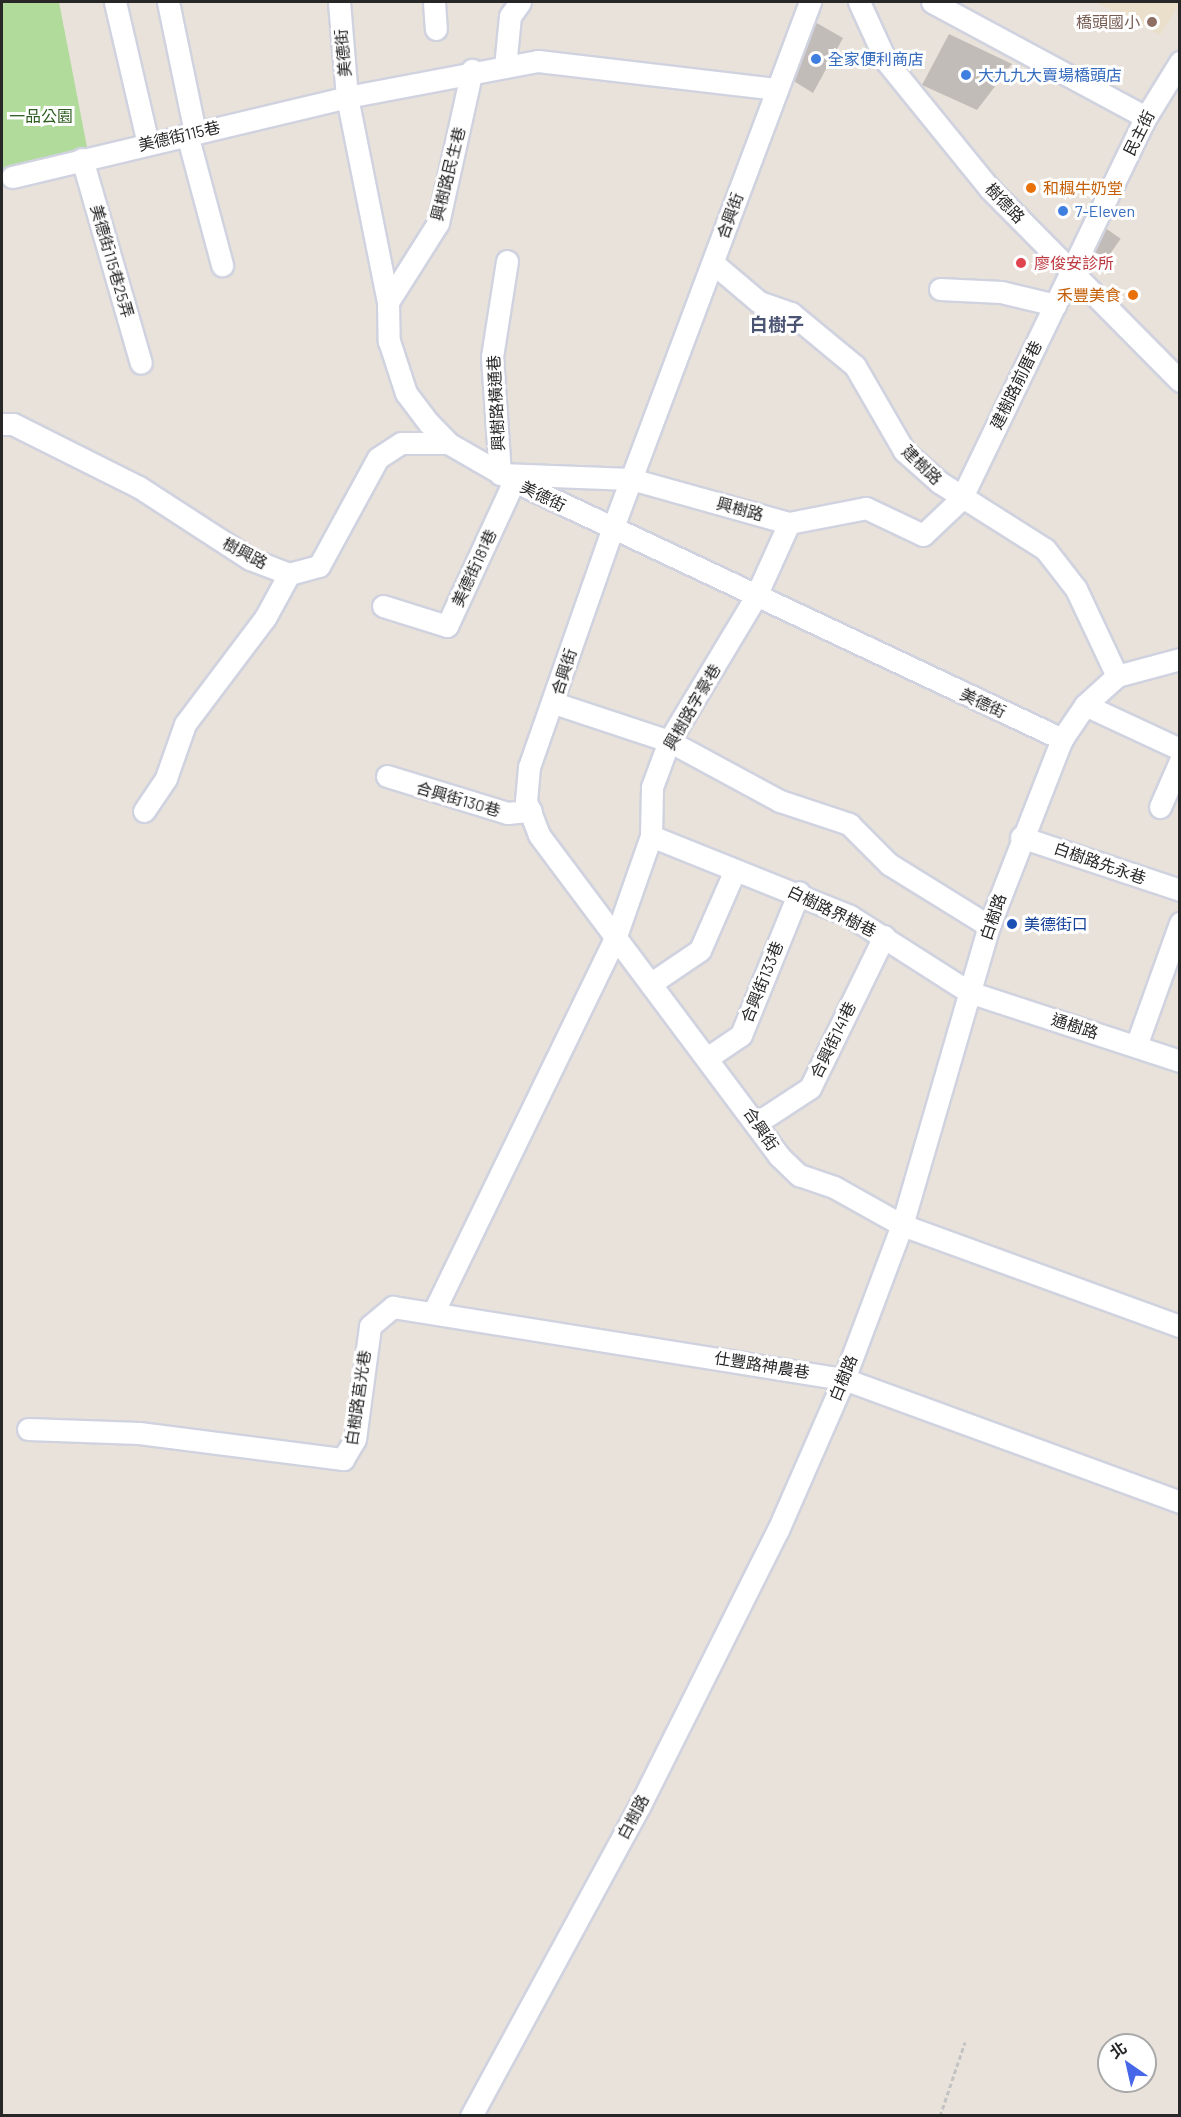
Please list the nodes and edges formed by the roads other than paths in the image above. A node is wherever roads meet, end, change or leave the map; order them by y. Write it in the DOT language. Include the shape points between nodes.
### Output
graph roads {
  1 [pos="115,2"];
  2 [pos="168,2"];
  3 [pos="339,2"];
  4 [pos="434,2"];
  5 [pos="810,2"];
  6 [pos="859,2"];
  7 [pos="932,2"];
  8 [pos="510,6"];
  9 [pos="436,29"];
  10 [pos="505,68"];
  11 [pos="1178,69"];
  12 [pos="472,70"];
  13 [pos="777,89"];
  14 [pos="347,97"];
  15 [pos="1146,117"];
  16 [pos="191,133"];
  17 [pos="148,144"];
  18 [pos="82,159"];
  19 [pos="12,177"];
  20 [pos="507,261"];
  21 [pos="713,263"];
  22 [pos="222,265"];
  23 [pos="1072,271"];
  24 [pos="940,290"];
  25 [pos="388,302"];
  26 [pos="1055,304"];
  27 [pos="141,363"];
  28 [pos="1179,381"];
  29 [pos="2,424"];
  30 [pos="448,443"];
  31 [pos="507,478"];
  32 [pos="631,479"];
  33 [pos="961,499"];
  34 [pos="789,523"];
  35 [pos="612,530"];
  36 [pos="289,574"];
  37 [pos="755,598"];
  38 [pos="383,606"];
  39 [pos="1179,659"];
  40 [pos="1117,676"];
  41 [pos="554,703"];
  42 [pos="1085,705"];
  43 [pos="1062,739"];
  44 [pos="669,741"];
  45 [pos="1179,749"];
  46 [pos="1179,760"];
  47 [pos="387,776"];
  48 [pos="1160,807"];
  49 [pos="144,811"];
  50 [pos="531,811"];
  51 [pos="651,836"];
  52 [pos="1021,837"];
  53 [pos="734,872"];
  54 [pos="1179,890"];
  55 [pos="799,892"];
  56 [pos="1179,923"];
  57 [pos="989,926"];
  58 [pos="616,936"];
  59 [pos="884,936"];
  60 [pos="653,982"];
  61 [pos="969,992"];
  62 [pos="1136,1046"];
  63 [pos="707,1058"];
  64 [pos="1179,1061"];
  65 [pos="758,1122"];
  66 [pos="902,1225"];
  67 [pos="434,1311"];
  68 [pos="1179,1326"];
  69 [pos="844,1379"];
  70 [pos="28,1430"];
  71 [pos="1179,1502"];
  72 [pos="471,2115"];
  1 -- 17 [label="street"];
  2 -- 16 [label="street"];
  3 -- 14 [label="street, 美德街"];
  4 -- 9 [label="street"];
  5 -- 13 [label="street, 合興街"];
  6 -- 23 [label="street, 樹德路" via="886,61 990,189"];
  7 -- 15 [label="street"];
  8 -- 10 [label="street"];
  10 -- 12 [label="street, 美德街115巷"];
  10 -- 13 [label="street, 美德街115巷" via="538,61 595,64"];
  11 -- 15 [label="street, 民主街"];
  12 -- 14 [label="street, 美德街115巷"];
  12 -- 25 [label="street, 興樹路民生巷" via="438,223"];
  13 -- 21 [label="street, 合興街"];
  14 -- 16 [label="street, 美德街115巷"];
  14 -- 25 [label="street, 美德街"];
  15 -- 23 [label="street, 民主街"];
  16 -- 17 [label="street, 美德街115巷"];
  16 -- 22 [label="street"];
  17 -- 18 [label="street, 美德街115巷"];
  18 -- 19 [label="street, 美德街115巷"];
  18 -- 27 [label="street, 美德街115巷25弄"];
  20 -- 31 [label="street, 興樹路橫通巷" via="492,357"];
  21 -- 32 [label="street, 合興街"];
  21 -- 33 [label="street, 建樹路" via="759,302 791,313 855,366 904,452"];
  23 -- 26 [label="street, 建樹路前厝巷"];
  23 -- 28 [label="street, 樹德路"];
  24 -- 26 [label="street" via="1001,292"];
  25 -- 30 [label="street, 美德街" via="388,341 406,393"];
  26 -- 33 [label="street, 建樹路前厝巷"];
  29 -- 36 [label="street, 樹興路" via="13,424 139,488 250,559"];
  30 -- 31 [label="street, 美德街"];
  30 -- 36 [label="street" via="401,442 378,458 319,566"];
  31 -- 32 [label="street, 興樹路"];
  31 -- 35 [label="street, 美德街"];
  31 -- 38 [label="street, 美德街181巷" via="447,626"];
  32 -- 34 [label="street, 興樹路"];
  32 -- 35 [label="street, 合興街"];
  33 -- 34 [label="street, 興樹路" via="923,535 866,508"];
  33 -- 40 [label="street, 建樹路" via="1045,549 1076,589"];
  34 -- 37 [label="street, 興樹路字豪巷"];
  35 -- 37 [label="street, 美德街"];
  35 -- 41 [label="street, 合興街"];
  36 -- 49 [label="street" via="265,618 185,724 166,778"];
  37 -- 43 [label="street, 美德街"];
  37 -- 44 [label="street, 興樹路字豪巷"];
  39 -- 40 [label="street, 白樹路"];
  40 -- 42 [label="street, 白樹路"];
  41 -- 44 [label="street"];
  41 -- 50 [label="street, 合興街" via="529,767"];
  42 -- 43 [label="street, 白樹路"];
  42 -- 45 [label="street"];
  43 -- 52 [label="street, 白樹路"];
  44 -- 51 [label="street, 興樹路字豪巷" via="652,787"];
  44 -- 57 [label="street" via="780,801 849,824 889,864"];
  46 -- 48 [label="street"];
  47 -- 50 [label="street, 合興街130巷" via="507,813"];
  50 -- 58 [label="street, 合興街" via="539,835"];
  51 -- 53 [label="street, 白樹路界樹巷"];
  51 -- 58 [label="street, 興樹路字豪巷"];
  52 -- 54 [label="street, 白樹路先永巷"];
  52 -- 57 [label="street, 白樹路"];
  53 -- 55 [label="street, 白樹路界樹巷"];
  53 -- 60 [label="street" via="700,950"];
  55 -- 59 [label="street, 白樹路界樹巷"];
  55 -- 63 [label="street, 合興街133巷" via="741,1035"];
  56 -- 62 [label="street"];
  57 -- 61 [label="street, 白樹路"];
  58 -- 60 [label="street, 合興街"];
  58 -- 67 [label="street"];
  59 -- 61 [label="street, 白樹路界樹巷"];
  59 -- 65 [label="street, 合興街141巷" via="810,1088"];
  60 -- 63 [label="street, 合興街"];
  61 -- 62 [label="street, 通樹路"];
  61 -- 66 [label="street, 白樹路"];
  62 -- 64 [label="street, 通樹路"];
  63 -- 65 [label="street, 合興街"];
  65 -- 66 [label="street, 合興街" via="779,1156 799,1175 834,1187"];
  66 -- 68 [label="street, 合興街"];
  66 -- 69 [label="street, 白樹路"];
  67 -- 69 [label="street, 仕豐路神農巷"];
  67 -- 70 [label="street, 白樹路莒光巷" via="393,1307 370,1326 355,1439 343,1459 139,1432"];
  69 -- 71 [label="street, 仕豐路神農巷"];
  69 -- 72 [label="street, 白樹路" via="778,1530 639,1808"];
}
